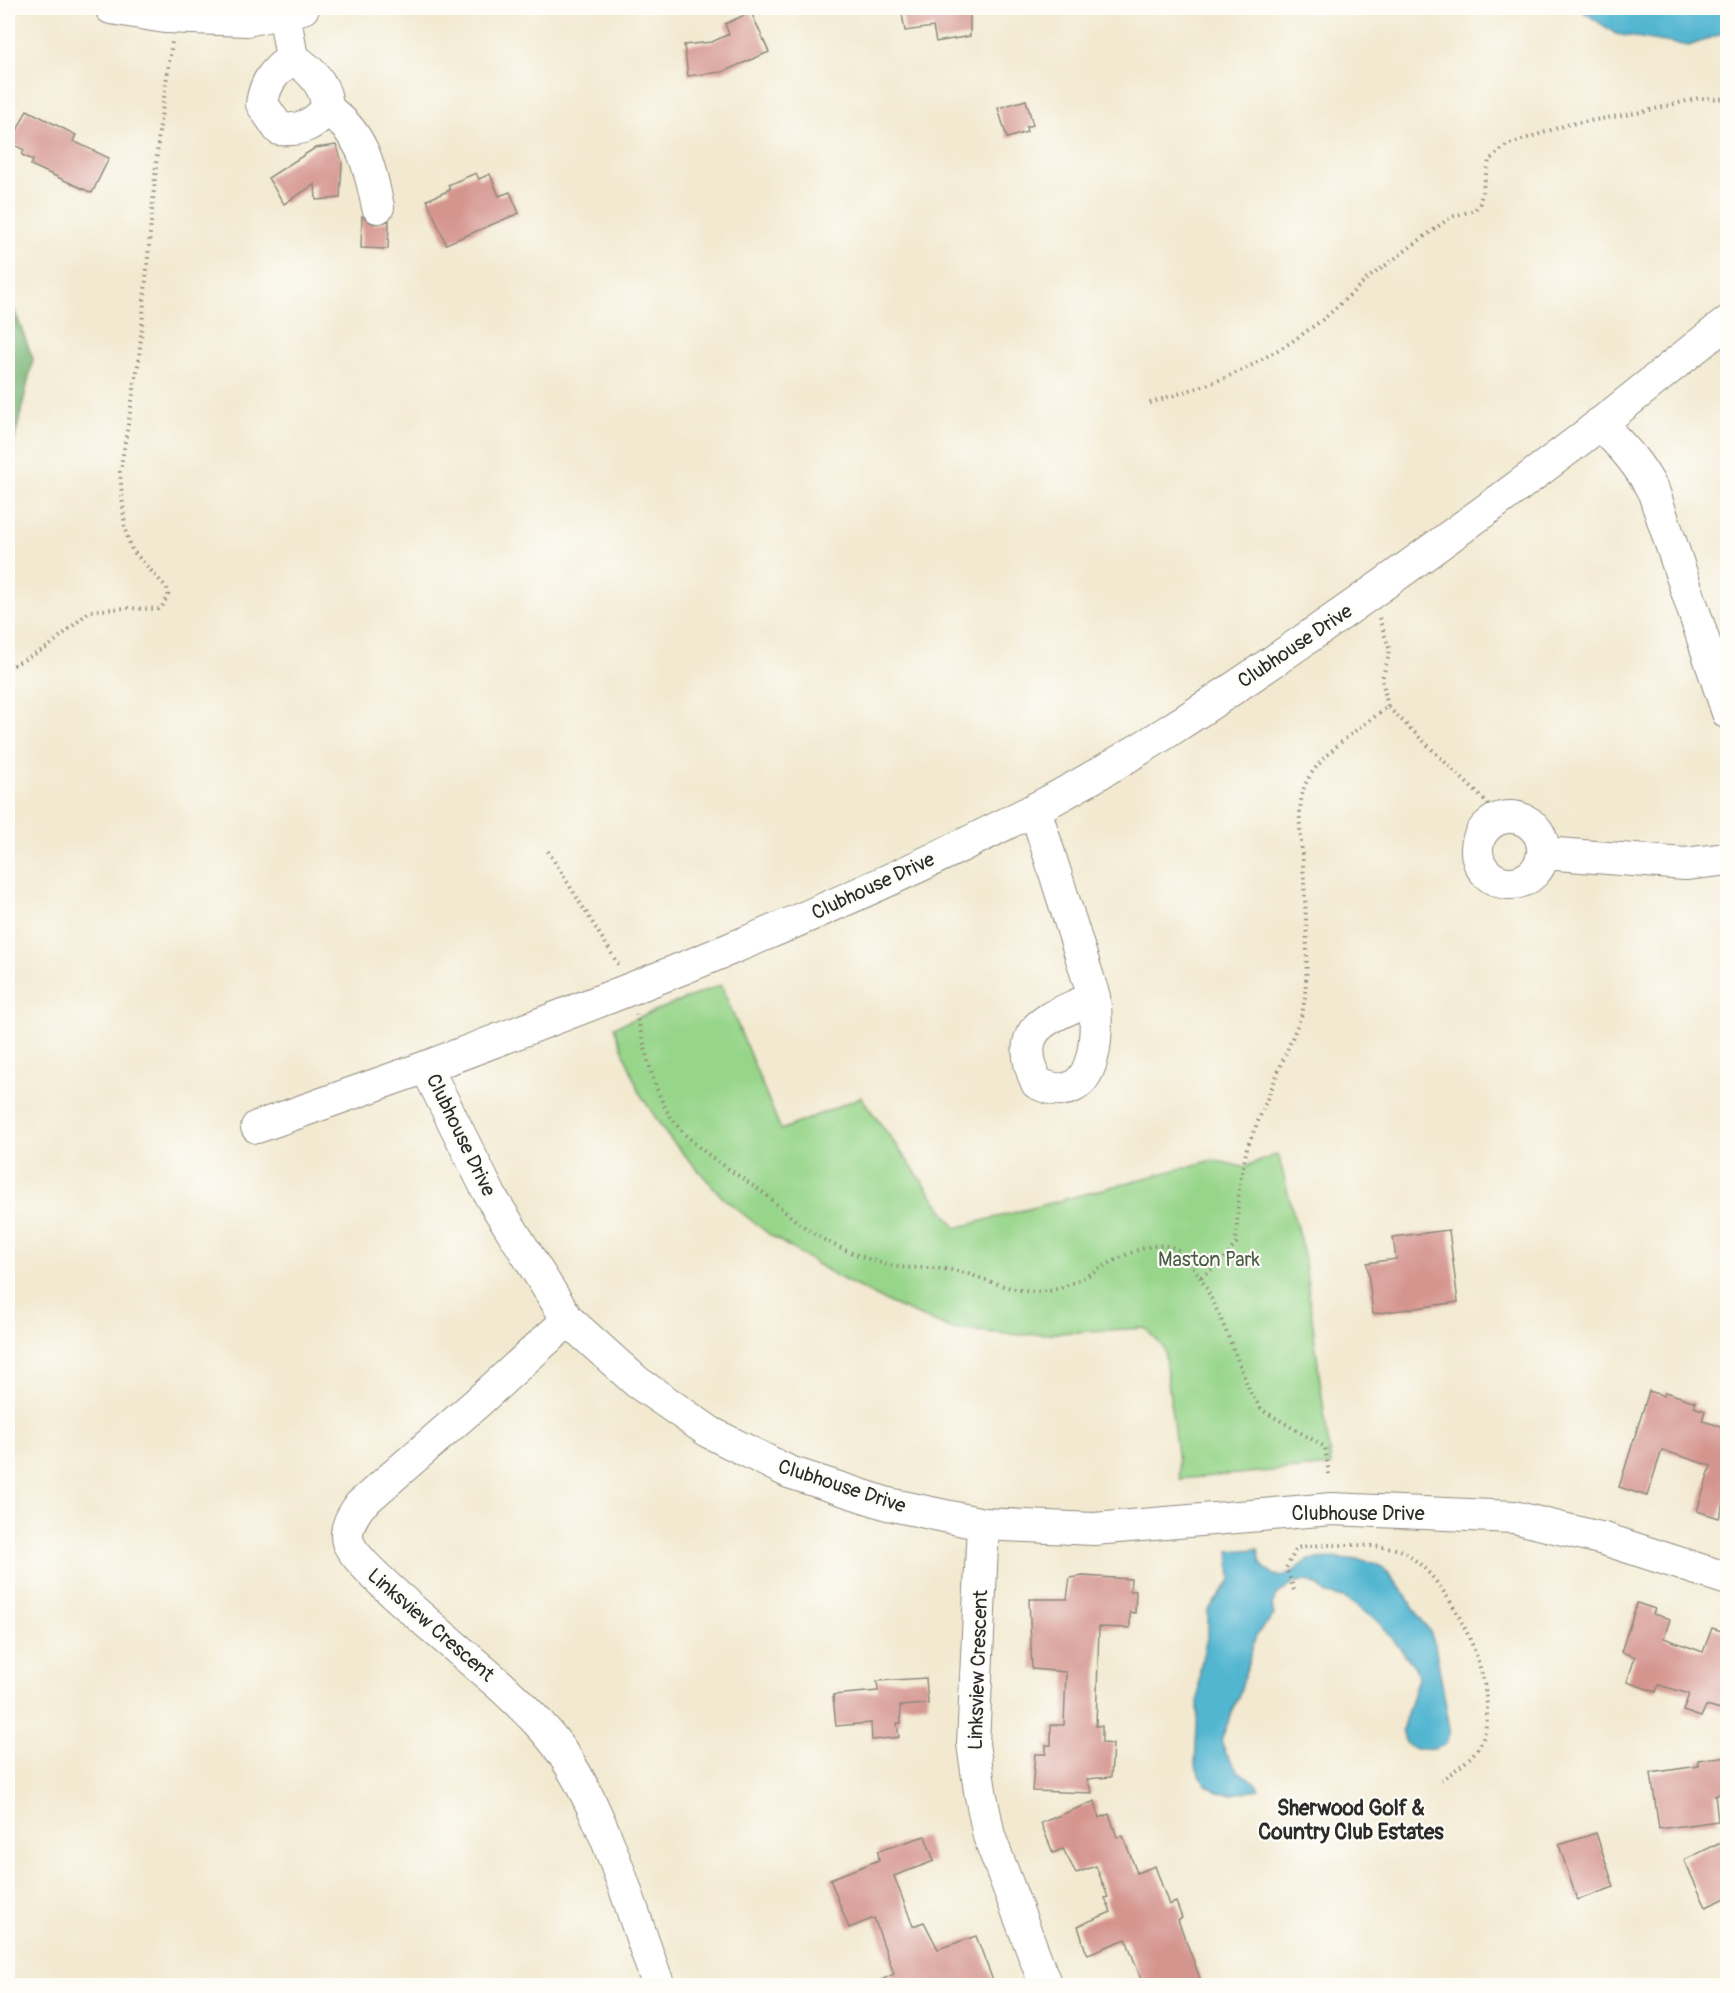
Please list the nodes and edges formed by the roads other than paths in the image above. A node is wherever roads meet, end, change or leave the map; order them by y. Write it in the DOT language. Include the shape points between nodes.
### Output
graph roads {
  1 [pos="111,8"];
  2 [pos="293,10"];
  3 [pos="292,58"];
  4 [pos="327,109"];
  5 [pos="378,207"];
  6 [pos="1728,322"];
  7 [pos="1599,424"];
  8 [pos="1728,713"];
  9 [pos="1035,809"];
  10 [pos="1544,853"];
  11 [pos="1728,859"];
  12 [pos="1094,997"];
  13 [pos="426,1067"];
  14 [pos="257,1127"];
  15 [pos="568,1320"];
  16 [pos="983,1524"];
  17 [pos="1728,1579"];
  18 [pos="659,1986"];
  19 [pos="1046,1986"];
  1 -- 2 [label="street" via="175,17 247,20"];
  2 -- 3 [label="street"];
  3 -- 4 [label="street" via="307,66 320,83 327,95"];
  3 -- 4 [label="street" via="274,71 264,90 262,104 270,118 279,129 294,130 314,123"];
  4 -- 5 [label="street" via="346,122 366,155"];
  6 -- 7 [label="street, Clubhouse Drive"];
  7 -- 8 [label="street" via="1626,450 1654,493"];
  7 -- 9 [label="street, Clubhouse Drive" via="1365,598 1189,717"];
  9 -- 12 [label="street"];
  9 -- 13 [label="street, Clubhouse Drive" via="869,890 629,991"];
  10 -- 10 [label="street" via="1541,864 1525,880 1503,882 1492,878 1479,861 1477,850 1484,828 1502,817 1523,819 1533,825 1543,842"];
  10 -- 11 [label="street" via="1685,864"];
  13 -- 14 [label="street"];
  13 -- 15 [label="street, Clubhouse Drive" via="491,1197"];
  15 -- 16 [label="street, Clubhouse Drive" via="637,1382 711,1434 789,1472 888,1504"];
  15 -- 18 [label="street, Linksview Crescent" via="360,1504 349,1522 348,1542 364,1567 481,1667 563,1753 591,1801"];
  16 -- 17 [label="street, Clubhouse Drive" via="1094,1529 1332,1509 1514,1517 1604,1539"];
  16 -- 19 [label="street, Linksview Crescent" via="973,1744 976,1768 989,1836"];
}
